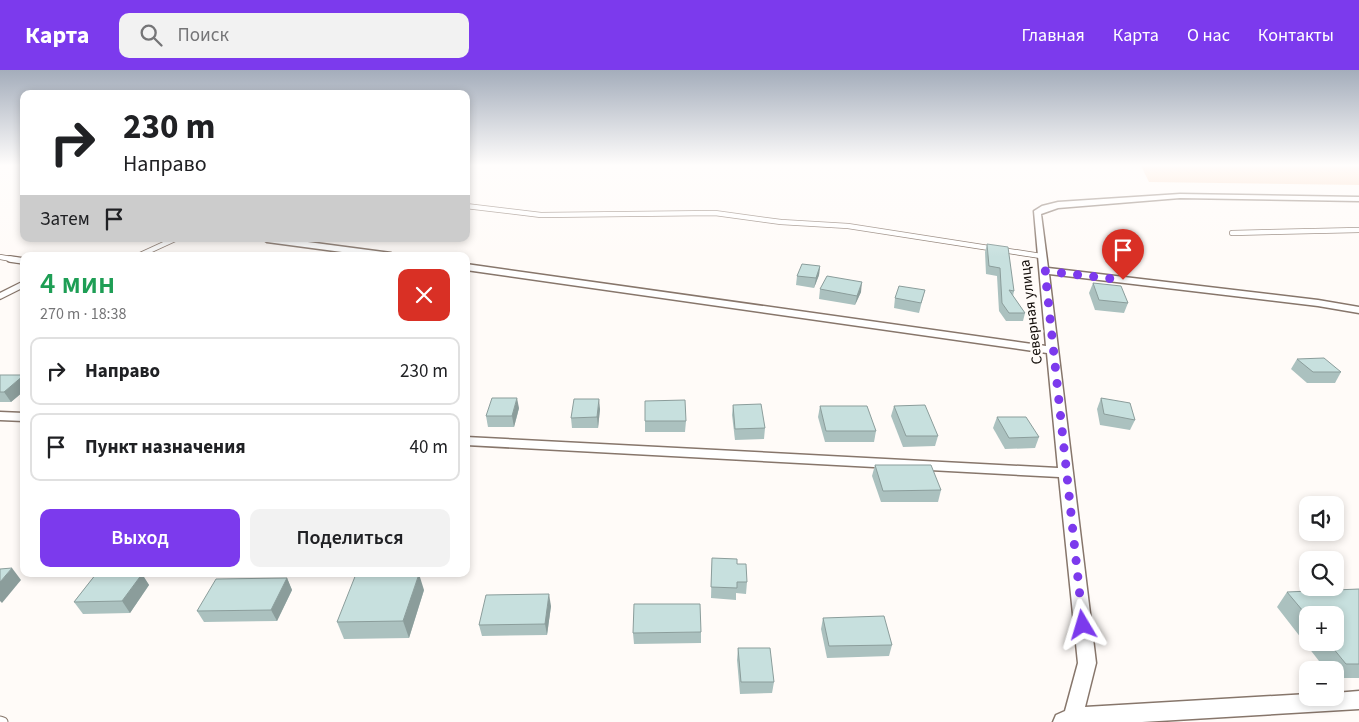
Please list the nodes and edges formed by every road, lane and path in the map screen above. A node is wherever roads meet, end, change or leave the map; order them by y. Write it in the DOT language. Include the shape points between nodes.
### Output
graph roads {
  1 [pos="1174,196"];
  2 [pos="1205,196"];
  3 [pos="1359,199"];
  4 [pos="470,206"];
  5 [pos="1359,230"];
  6 [pos="1232,233"];
  7 [pos="168,242"];
  8 [pos="289,242"];
  9 [pos="147,252"];
  10 [pos="362,252"];
  11 [pos="1041,256"];
  12 [pos="0,258"];
  13 [pos="20,260"];
  14 [pos="470,268"];
  15 [pos="1045,271"];
  16 [pos="20,286"];
  17 [pos="0,296"];
  18 [pos="1359,310"];
  19 [pos="1053,350"];
  20 [pos="0,416"];
  21 [pos="20,417"];
  22 [pos="470,441"];
  23 [pos="1066,473"];
  24 [pos="1359,700"];
  25 [pos="1068,719"];
  1 -- 11 [label="street, Северная улица" via="1045,208 1037,213"];
  2 -- 3 [label="street, Северная улица"];
  4 -- 11 [label="lane" via="541,215 715,213 781,222 848,226"];
  5 -- 6 [label="lane"];
  7 -- 9 [label="lane"];
  8 -- 10 [label="street"];
  11 -- 15 [label="street, Северная улица"];
  12 -- 13 [label="lane"];
  14 -- 19 [label="street"];
  15 -- 18 [label="street"];
  15 -- 19 [label="street, Северная улица"];
  16 -- 17 [label="lane"];
  19 -- 23 [label="street, Северная улица"];
  20 -- 21 [label="street"];
  22 -- 23 [label="street"];
  23 -- 25 [label="street, Северная улица" via="1088,663"];
  24 -- 25 [label="street"];
}
